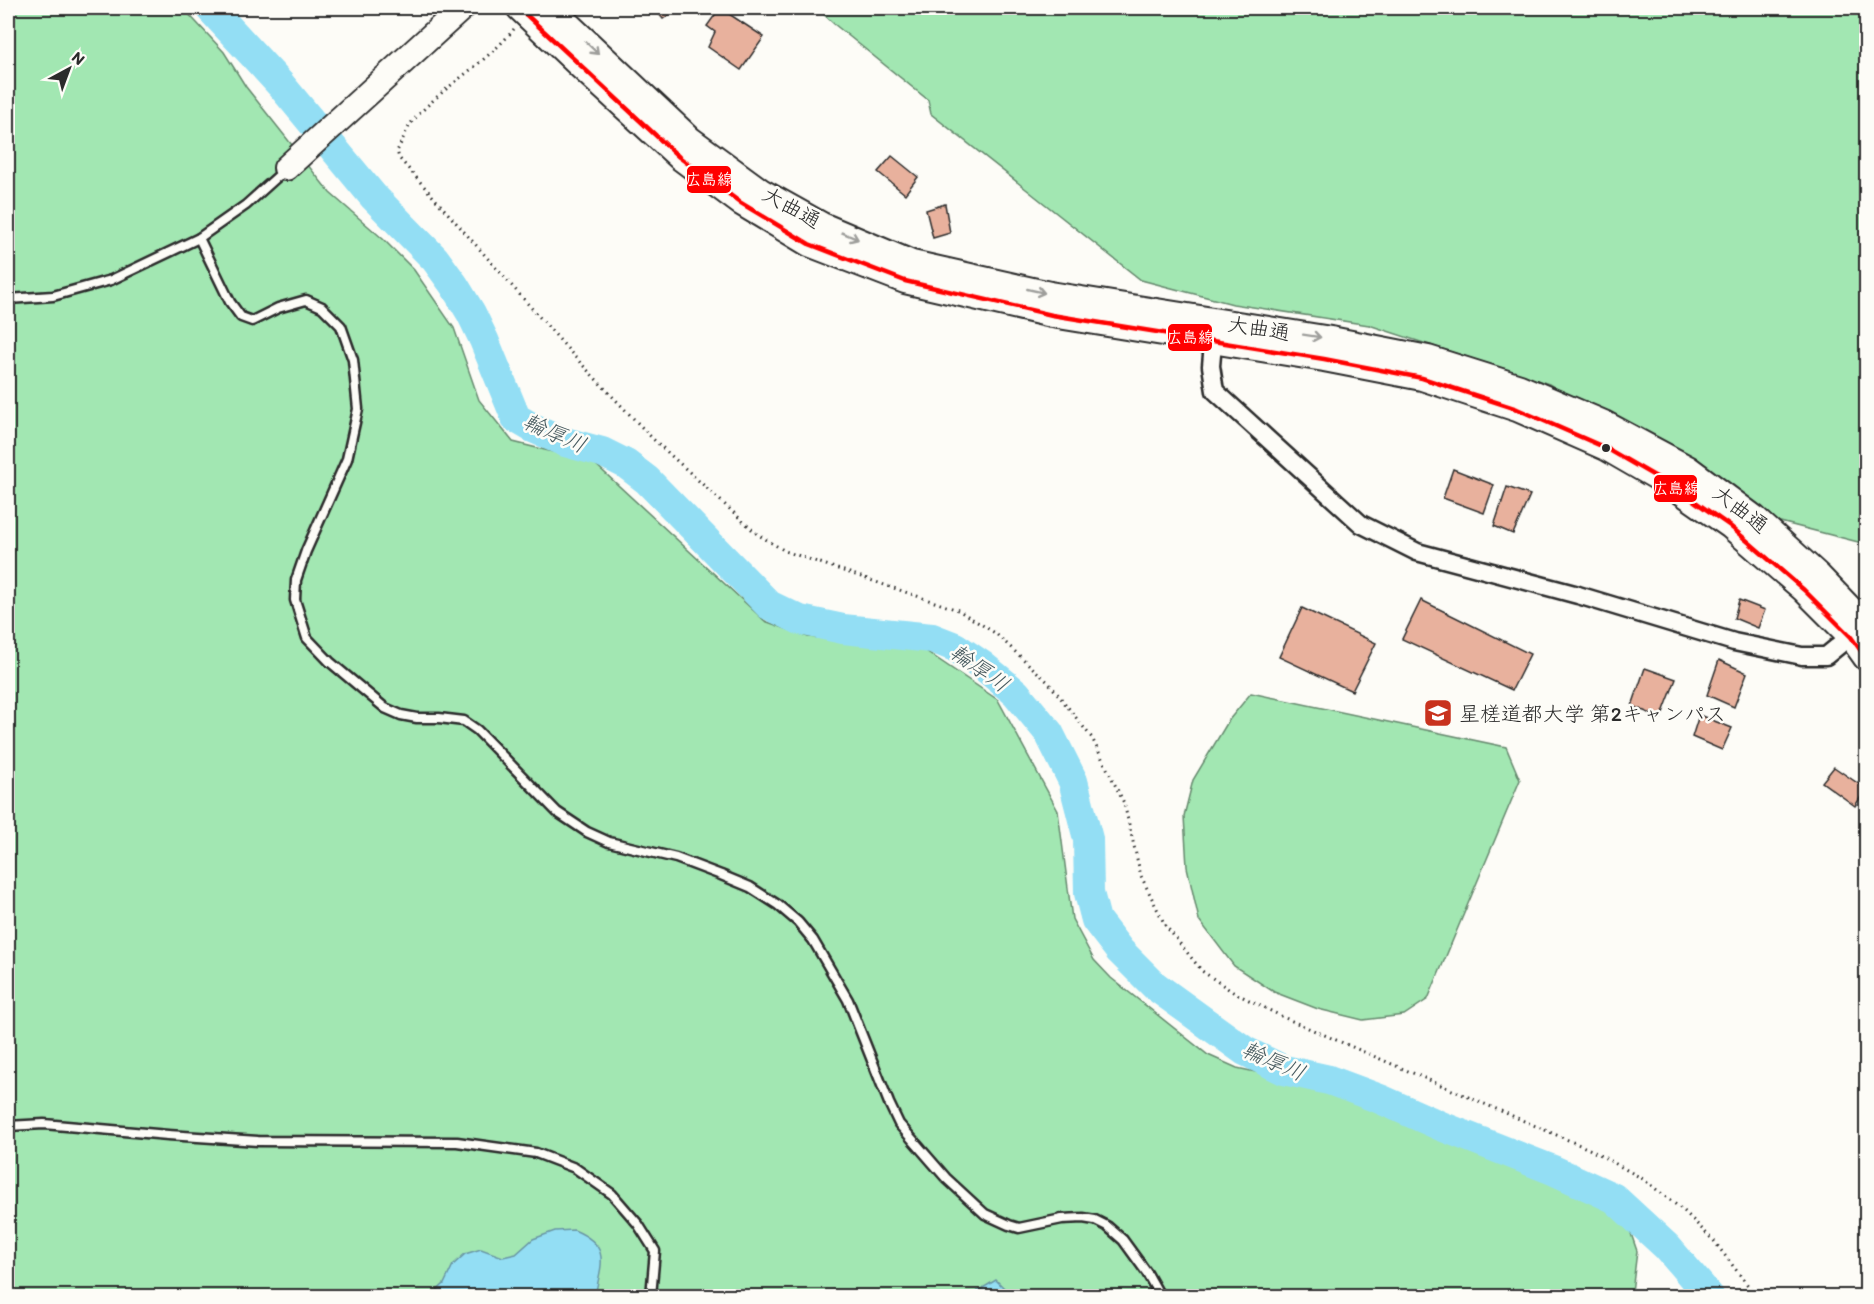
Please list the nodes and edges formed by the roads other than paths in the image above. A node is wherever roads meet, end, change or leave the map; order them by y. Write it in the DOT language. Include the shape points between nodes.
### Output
graph roads {
  1 [pos="462,8"];
  2 [pos="550,8"];
  3 [pos="523,11"];
  4 [pos="286,168"];
  5 [pos="199,238"];
  6 [pos="8,299"];
  7 [pos="1214,331"];
  8 [pos="1861,628"];
  9 [pos="1866,658"];
  10 [pos="8,1126"];
  11 [pos="651,1296"];
  12 [pos="1160,1296"];
  1 -- 4 [label="main road"];
  2 -- 7 [label="main road, 大曲通, one-way" via="690,140 761,191 822,225 912,263"];
  3 -- 7 [label="main road, 大曲通" via="679,157 741,203 809,244 905,280 1052,315"];
  4 -- 5 [label="lane" via="246,205"];
  5 -- 6 [label="lane" via="111,280 53,296"];
  5 -- 12 [label="lane" via="241,318 252,321 306,300 322,308 341,326 353,360 358,409 347,459 296,580 295,600 307,638 385,708 417,718 464,722 477,730 557,812 587,832 721,874 778,905 813,940 848,1000 899,1124 946,1178 985,1214 1019,1228 1083,1218 1107,1226 1123,1240"];
  7 -- 8 [label="main road, 大曲通" via="1324,359 1422,378 1517,409 1606,448 1677,489 1730,526 1804,590"];
  7 -- 8 [label="street" via="1211,366 1215,391 1361,524 1418,552 1734,642 1802,656 1826,656"];
  8 -- 9 [label="main road, 大曲通"];
  10 -- 11 [label="lane" via="44,1124 258,1141 457,1142 536,1153 575,1168 612,1194 638,1224 655,1251"];
}
